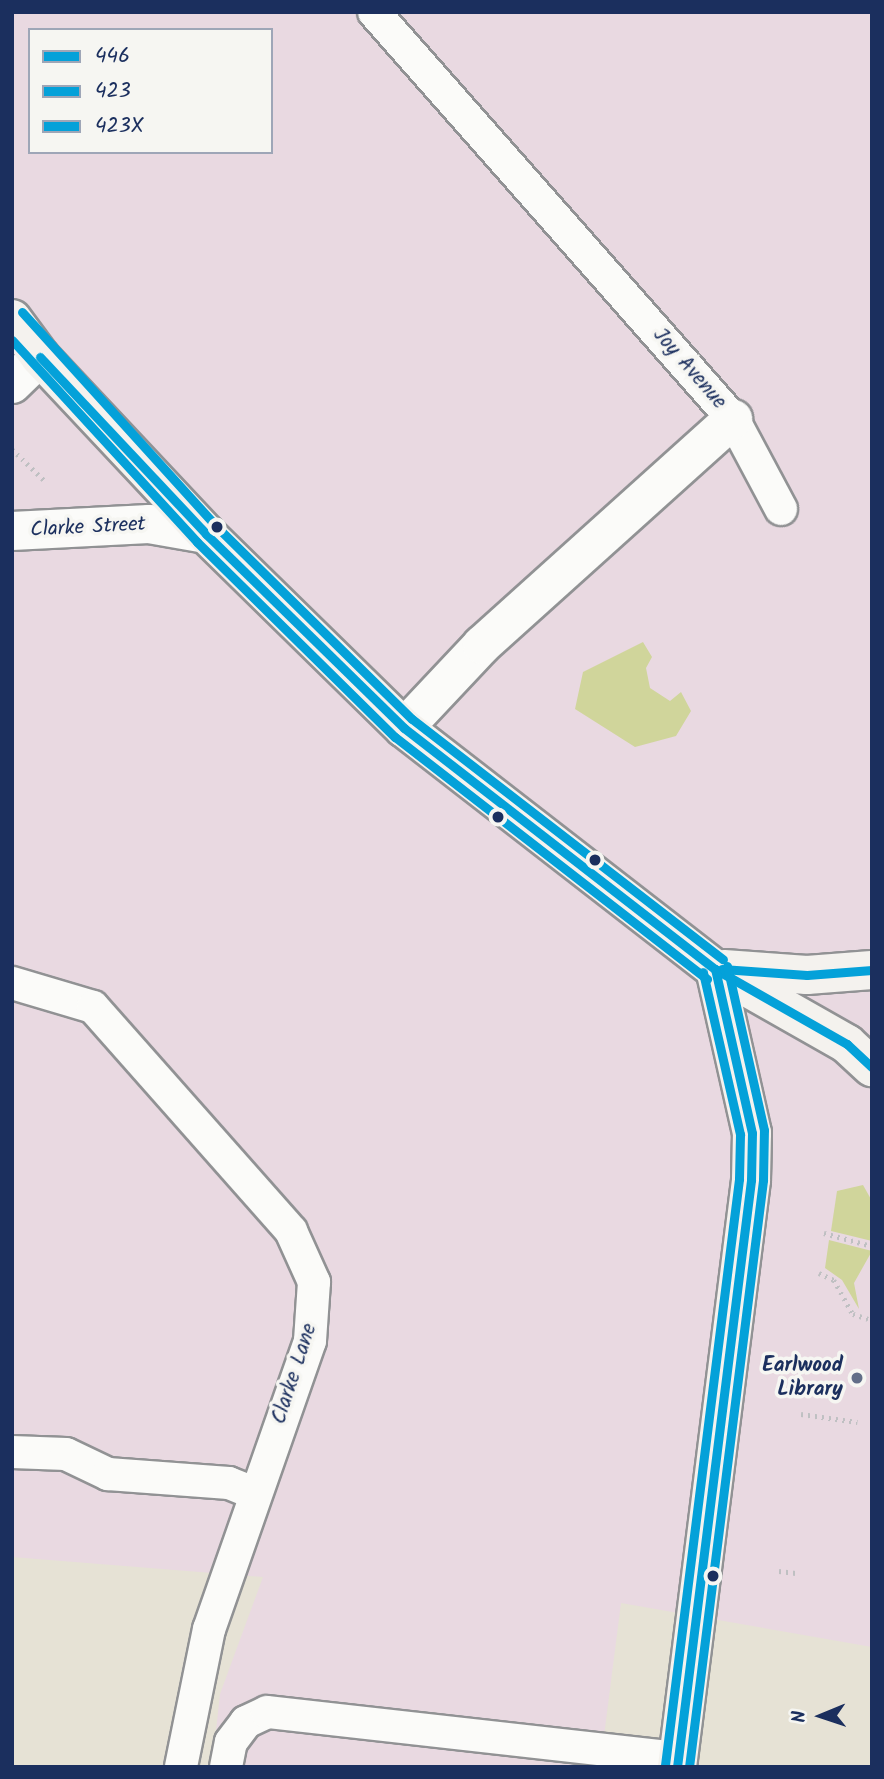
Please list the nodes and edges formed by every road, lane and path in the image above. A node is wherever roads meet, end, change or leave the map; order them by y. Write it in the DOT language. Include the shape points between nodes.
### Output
graph roads {
  1 [pos="374,12"];
  2 [pos="12,319"];
  3 [pos="40,357"];
  4 [pos="12,384"];
  5 [pos="733,419"];
  6 [pos="781,509"];
  7 [pos="12,531"];
  8 [pos="206,534"];
  9 [pos="404,728"];
  10 [pos="715,969"];
  11 [pos="872,970"];
  12 [pos="12,982"];
  13 [pos="872,1067"];
  14 [pos="824,1233"];
  15 [pos="872,1246"];
  16 [pos="819,1273"];
  17 [pos="868,1319"];
  18 [pos="801,1414"];
  19 [pos="857,1422"];
  20 [pos="12,1452"];
  21 [pos="254,1493"];
  22 [pos="779,1571"];
  23 [pos="796,1573"];
  24 [pos="677,1762"];
  25 [pos="181,1767"];
  26 [pos="226,1767"];
  1 -- 5 [label="lane, Joy Avenue"];
  2 -- 3 [label="main road"];
  3 -- 4 [label="street"];
  3 -- 8 [label="main road"];
  5 -- 6 [label="lane"];
  5 -- 9 [label="street, Joy Avenue" via="482,645"];
  7 -- 8 [label="street, Clarke Street" via="149,524"];
  8 -- 9 [label="main road"];
  9 -- 10 [label="main road"];
  10 -- 11 [label="main road" via="807,975"];
  10 -- 13 [label="main road" via="847,1044"];
  10 -- 24 [label="main road" via="745,1094 751,1180"];
  12 -- 21 [label="lane, Clarke Lane" via="93,1007 304,1253 314,1282 314,1321"];
  14 -- 15 [label="path"];
  16 -- 17 [label="path" via="834,1280 853,1314"];
  18 -- 19 [label="path"];
  20 -- 21 [label="lane" via="66,1454 108,1474 229,1483"];
  21 -- 25 [label="lane, Clarke Lane" via="191,1696"];
  22 -- 23 [label="path"];
  24 -- 26 [label="lane" via="267,1712 246,1723 231,1742"];
}
